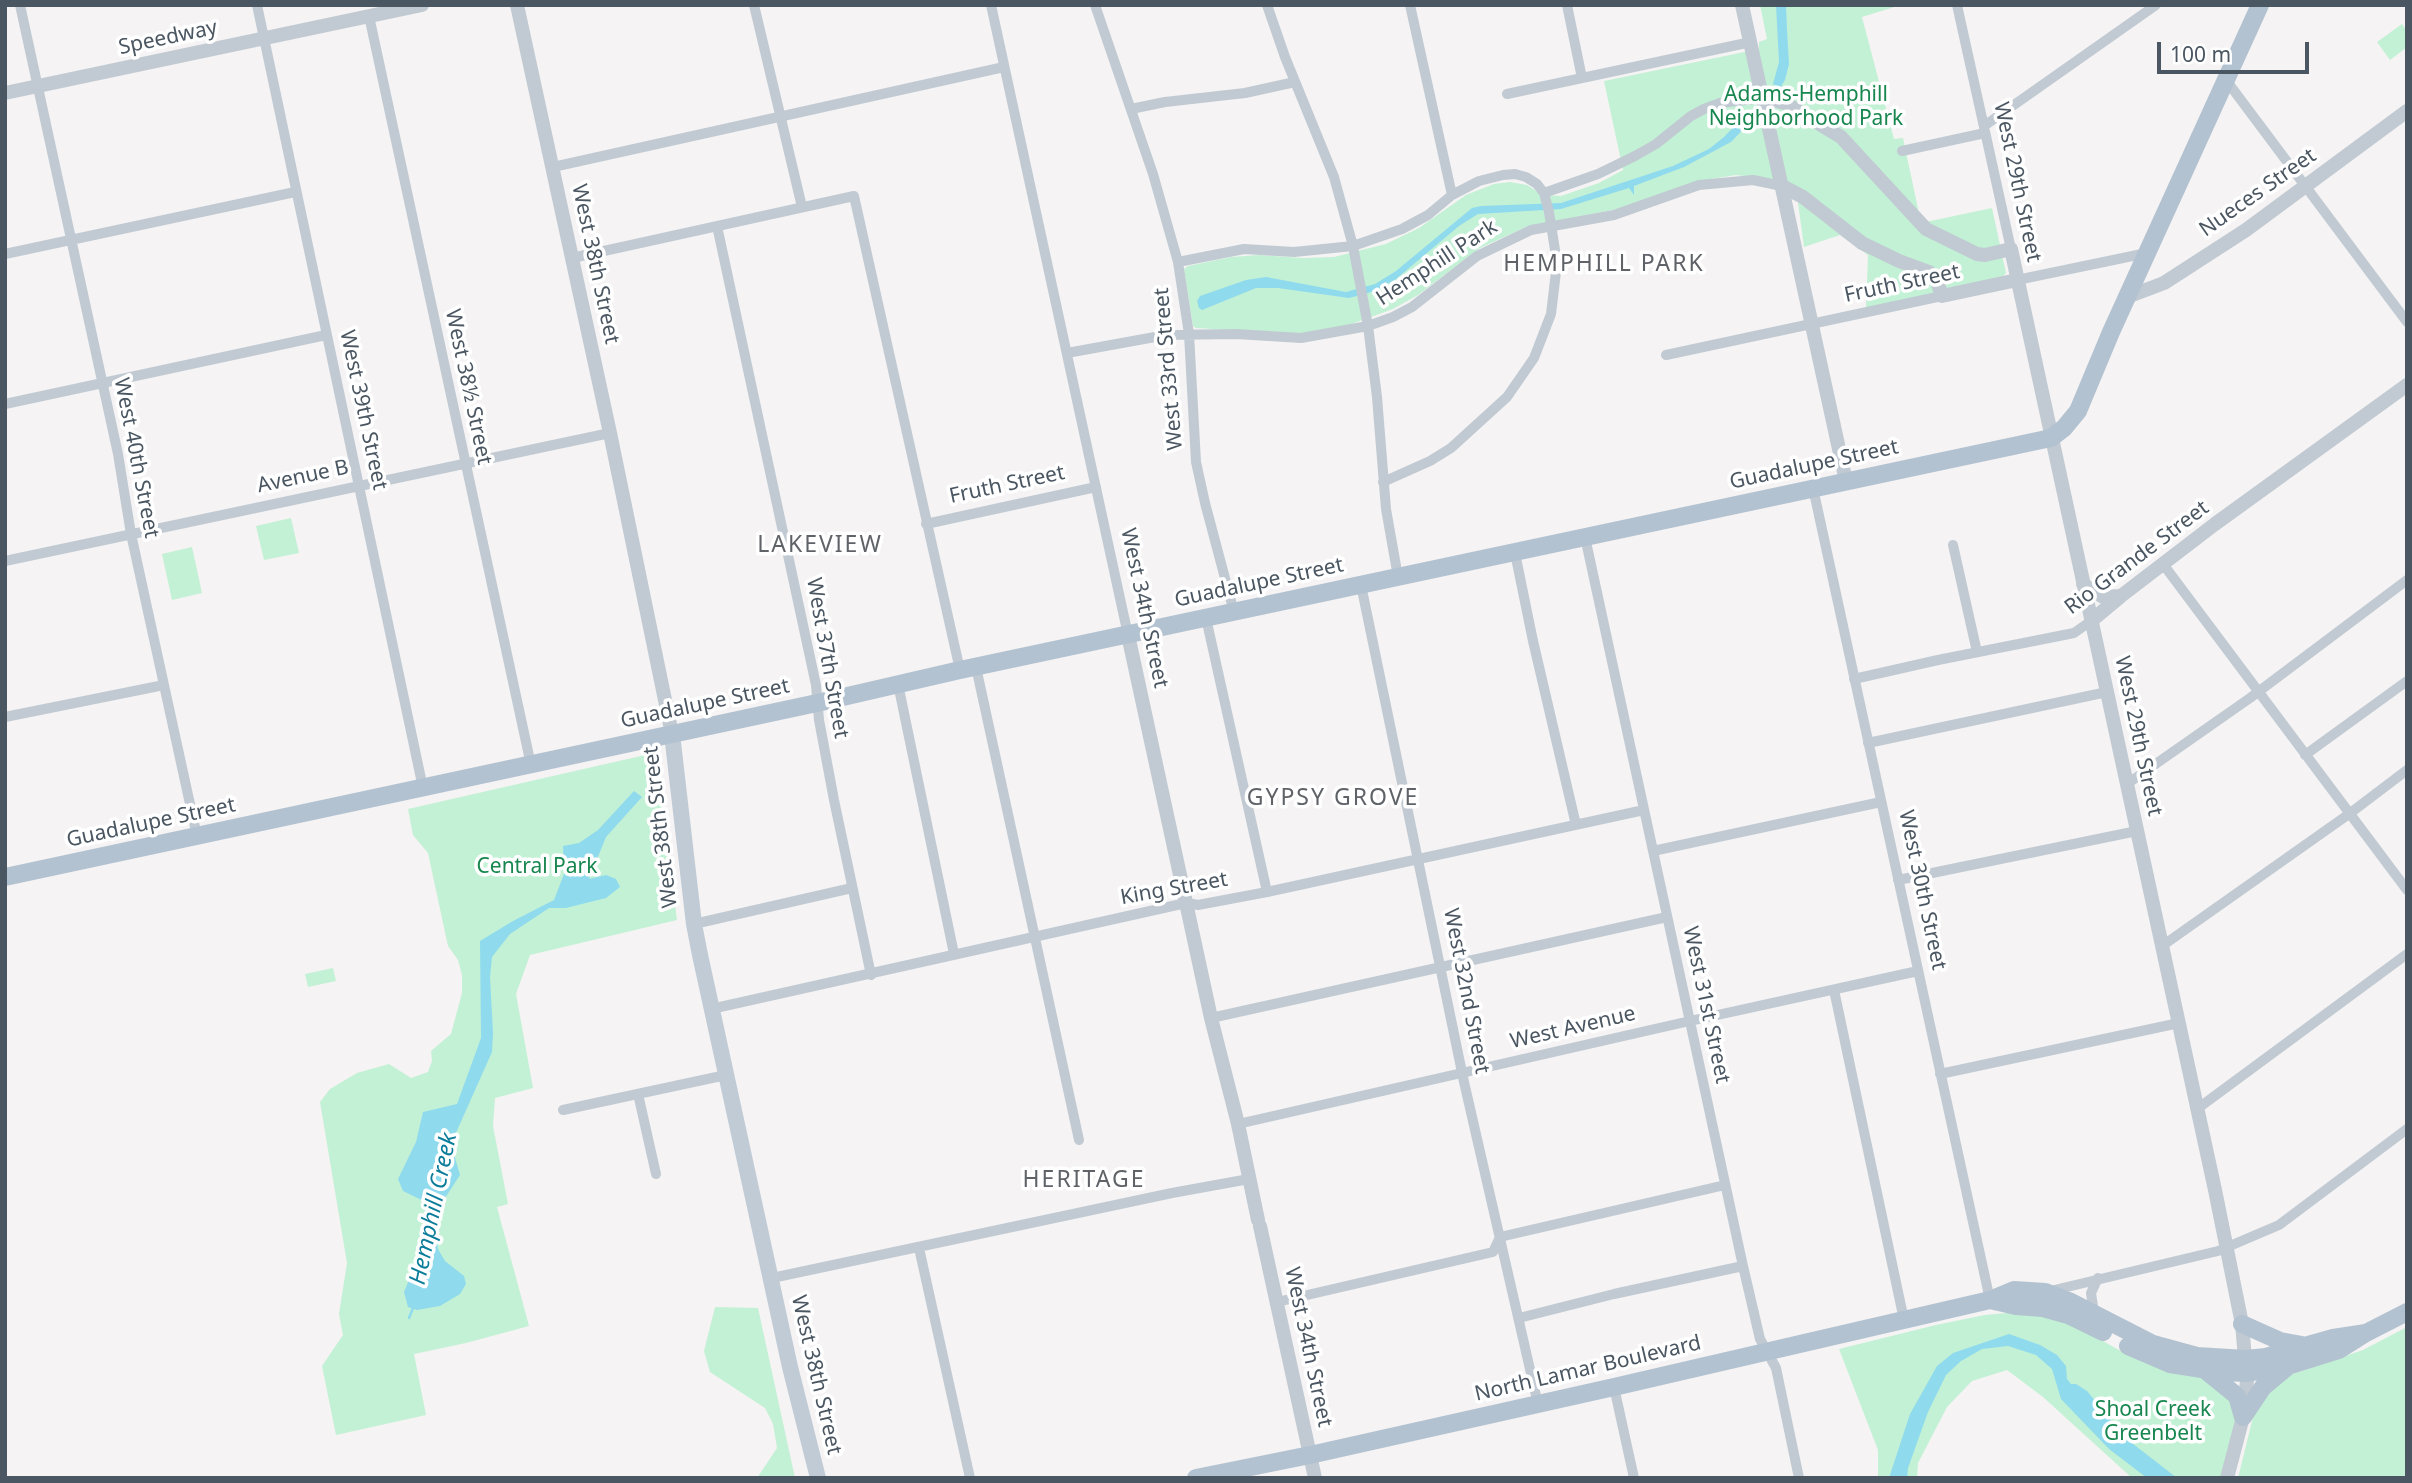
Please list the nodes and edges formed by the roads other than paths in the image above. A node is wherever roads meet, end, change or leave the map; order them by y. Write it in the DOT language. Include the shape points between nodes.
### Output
graph roads {
  1 [pos="20,5"];
  2 [pos="257,5"];
  3 [pos="422,5"];
  4 [pos="517,5"];
  5 [pos="754,5"];
  6 [pos="991,5"];
  7 [pos="1095,5"];
  8 [pos="1267,5"];
  9 [pos="1410,5"];
  10 [pos="1567,5"];
  11 [pos="1742,5"];
  12 [pos="1957,5"];
  13 [pos="2156,5"];
  14 [pos="2260,5"];
  15 [pos="369,16"];
  16 [pos="265,39"];
  17 [pos="1751,42"];
  18 [pos="1004,66"];
  19 [pos="1582,78"];
  20 [pos="2226,80"];
  21 [pos="1295,82"];
  22 [pos="38,86"];
  23 [pos="5,93"];
  24 [pos="1507,94"];
  25 [pos="1763,98"];
  26 [pos="1131,109"];
  27 [pos="2407,111"];
  28 [pos="780,115"];
  29 [pos="1984,129"];
  30 [pos="1902,151"];
  31 [pos="553,167"];
  32 [pos="1782,186"];
  33 [pos="2305,186"];
  34 [pos="295,192"];
  35 [pos="1452,195"];
  36 [pos="1547,203"];
  37 [pos="802,208"];
  38 [pos="1552,224"];
  39 [pos="717,226"];
  40 [pos="71,240"];
  41 [pos="1353,246"];
  42 [pos="2011,249"];
  43 [pos="2147,253"];
  44 [pos="5,254"];
  45 [pos="572,258"];
  46 [pos="1178,262"];
  47 [pos="2017,280"];
  48 [pos="1942,296"];
  49 [pos="2127,297"];
  50 [pos="2407,322"];
  51 [pos="1812,324"];
  52 [pos="1368,326"];
  53 [pos="1189,334"];
  54 [pos="327,335"];
  55 [pos="1067,353"];
  56 [pos="1666,355"];
  57 [pos="102,383"];
  58 [pos="2407,385"];
  59 [pos="5,404"];
  60 [pos="610,433"];
  61 [pos="2052,438"];
  62 [pos="465,463"];
  63 [pos="1846,481"];
  64 [pos="1383,482"];
  65 [pos="359,485"];
  66 [pos="1096,487"];
  67 [pos="1813,488"];
  68 [pos="926,524"];
  69 [pos="131,534"];
  70 [pos="1584,537"];
  71 [pos="1953,545"];
  72 [pos="1515,552"];
  73 [pos="5,561"];
  74 [pos="2163,564"];
  75 [pos="1398,577"];
  76 [pos="2407,580"];
  77 [pos="2083,583"];
  78 [pos="1361,585"];
  79 [pos="2120,596"];
  80 [pos="1234,612"];
  81 [pos="1206,618"];
  82 [pos="2091,621"];
  83 [pos="1128,635"];
  84 [pos="1976,652"];
  85 [pos="968,668"];
  86 [pos="1854,679"];
  87 [pos="2407,681"];
  88 [pos="898,684"];
  89 [pos="164,685"];
  90 [pos="2258,691"];
  91 [pos="2107,692"];
  92 [pos="817,703"];
  93 [pos="5,717"];
  94 [pos="672,734"];
  95 [pos="1868,743"];
  96 [pos="2305,755"];
  97 [pos="531,765"];
  98 [pos="2407,769"];
  99 [pos="2127,783"];
  100 [pos="423,788"];
  101 [pos="1881,802"];
  102 [pos="1644,810"];
  103 [pos="2349,814"];
  104 [pos="1576,825"];
  105 [pos="2137,831"];
  106 [pos="197,836"];
  107 [pos="1653,851"];
  108 [pos="1419,859"];
  109 [pos="5,877"];
  110 [pos="1898,880"];
  111 [pos="852,888"];
  112 [pos="2407,890"];
  113 [pos="1266,892"];
  114 [pos="1187,903"];
  115 [pos="1667,917"];
  116 [pos="694,924"];
  117 [pos="1033,936"];
  118 [pos="2162,946"];
  119 [pos="954,954"];
  120 [pos="2407,954"];
  121 [pos="1441,968"];
  122 [pos="1918,971"];
  123 [pos="871,975"];
  124 [pos="1834,990"];
  125 [pos="711,1009"];
  126 [pos="1211,1018"];
  127 [pos="1689,1021"];
  128 [pos="2179,1023"];
  129 [pos="1462,1073"];
  130 [pos="1940,1074"];
  131 [pos="726,1075"];
  132 [pos="638,1094"];
  133 [pos="2197,1109"];
  134 [pos="563,1110"];
  135 [pos="1238,1124"];
  136 [pos="2407,1129"];
  137 [pos="1079,1140"];
  138 [pos="656,1174"];
  139 [pos="1249,1179"];
  140 [pos="1725,1185"];
  141 [pos="1500,1237"];
  142 [pos="919,1248"];
  143 [pos="2227,1248"];
  144 [pos="1743,1266"];
  145 [pos="772,1278"];
  146 [pos="2098,1278"];
  147 [pos="2045,1293"];
  148 [pos="1990,1300"];
  149 [pos="1277,1302"];
  150 [pos="2407,1312"];
  151 [pos="2094,1313"];
  152 [pos="1519,1318"];
  153 [pos="1904,1320"];
  154 [pos="2242,1324"];
  155 [pos="2366,1333"];
  156 [pos="2309,1346"];
  157 [pos="1768,1351"];
  158 [pos="2246,1366"];
  159 [pos="2288,1366"];
  160 [pos="2204,1370"];
  161 [pos="1614,1387"];
  162 [pos="1538,1404"];
  163 [pos="2243,1417"];
  164 [pos="1310,1455"];
  165 [pos="818,1478"];
  166 [pos="970,1478"];
  167 [pos="1196,1478"];
  168 [pos="1315,1478"];
  169 [pos="1634,1478"];
  170 [pos="1799,1478"];
  171 [pos="2227,1478"];
  1 -- 22 [label="street, West 40th Street"];
  2 -- 16 [label="street, West 39th Street"];
  3 -- 15 [label="street, Speedway"];
  4 -- 31 [label="street, West 38th Street"];
  5 -- 28 [label="street"];
  6 -- 18 [label="street, West 34th Street"];
  7 -- 26 [label="street, West 33rd Street"];
  8 -- 21 [label="street"];
  9 -- 35 [label="street"];
  10 -- 19 [label="street"];
  11 -- 17 [label="street"];
  12 -- 29 [label="street, West 29th Street"];
  13 -- 29 [label="street"];
  14 -- 20 [label="main road"];
  15 -- 16 [label="street, Speedway"];
  15 -- 62 [label="street, West 38½ Street"];
  16 -- 22 [label="street, Speedway"];
  16 -- 34 [label="street, West 39th Street"];
  17 -- 19 [label="street"];
  17 -- 25 [label="street"];
  18 -- 28 [label="street"];
  18 -- 55 [label="street, West 34th Street"];
  19 -- 24 [label="street"];
  20 -- 33 [label="street"];
  20 -- 43 [label="main road"];
  21 -- 26 [label="street"];
  21 -- 41 [label="street" via="1334,177"];
  22 -- 23 [label="street, Speedway"];
  22 -- 40 [label="street, West 40th Street"];
  25 -- 32 [label="street"];
  25 -- 36 [label="street" via="1704,109 1656,144"];
  25 -- 42 [label="street" via="1785,103 1851,146 1926,229 1977,254"];
  26 -- 46 [label="street, West 33rd Street"];
  27 -- 33 [label="street, Nueces Street"];
  28 -- 31 [label="street"];
  28 -- 37 [label="street"];
  29 -- 30 [label="street"];
  29 -- 42 [label="street, West 29th Street"];
  31 -- 45 [label="street, West 38th Street"];
  32 -- 38 [label="street, Hemphill Park" via="1753,180 1710,184 1614,215"];
  32 -- 48 [label="street" via="1862,243 1929,271"];
  32 -- 51 [label="street"];
  33 -- 49 [label="street, Nueces Street" via="2164,283"];
  33 -- 50 [label="street"];
  34 -- 40 [label="street"];
  34 -- 54 [label="street, West 39th Street"];
  35 -- 36 [label="street" via="1491,177 1516,174 1533,180"];
  35 -- 41 [label="street" via="1402,229"];
  36 -- 38 [label="street"];
  37 -- 39 [label="street"];
  37 -- 68 [label="street" via="854,196"];
  38 -- 52 [label="street, Hemphill Park" via="1477,256 1412,307"];
  38 -- 64 [label="street" via="1555,293 1544,336 1528,366 1494,410 1451,448"];
  39 -- 45 [label="street"];
  39 -- 92 [label="street, West 37th Street"];
  40 -- 44 [label="street"];
  40 -- 57 [label="street, West 40th Street"];
  41 -- 46 [label="street" via="1294,252 1244,248"];
  41 -- 52 [label="street"];
  42 -- 47 [label="street, West 29th Street"];
  43 -- 47 [label="street, Fruth Street"];
  43 -- 49 [label="main road"];
  45 -- 60 [label="street, West 38th Street"];
  46 -- 53 [label="street, West 33rd Street"];
  47 -- 48 [label="street, Fruth Street"];
  47 -- 61 [label="street, West 29th Street"];
  48 -- 51 [label="street, Fruth Street"];
  49 -- 61 [label="main road" via="2078,411"];
  51 -- 56 [label="street, Fruth Street"];
  51 -- 63 [label="street"];
  52 -- 53 [label="street, Hemphill Park" via="1301,338"];
  52 -- 64 [label="street"];
  53 -- 55 [label="street, Hemphill Park"];
  53 -- 80 [label="street, West 33rd Street" via="1196,462"];
  54 -- 57 [label="street"];
  54 -- 65 [label="street, West 39th Street"];
  55 -- 66 [label="street, West 34th Street"];
  57 -- 59 [label="street"];
  57 -- 69 [label="street, West 40th Street"];
  58 -- 74 [label="street, Rio Grande Street"];
  60 -- 62 [label="street, Avenue B"];
  60 -- 94 [label="street, West 38th Street"];
  61 -- 63 [label="main road, Guadalupe Street"];
  61 -- 77 [label="street, West 29th Street"];
  62 -- 65 [label="street, Avenue B"];
  62 -- 97 [label="street, West 38½ Street"];
  63 -- 67 [label="main road, Guadalupe Street"];
  64 -- 75 [label="street"];
  65 -- 69 [label="street, Avenue B"];
  65 -- 100 [label="street, West 39th Street"];
  66 -- 68 [label="street, Fruth Street"];
  66 -- 83 [label="street, West 34th Street"];
  67 -- 70 [label="main road, Guadalupe Street"];
  67 -- 86 [label="street, West 30th Street"];
  68 -- 85 [label="street"];
  69 -- 73 [label="street, Avenue B"];
  69 -- 89 [label="street, West 40th Street"];
  70 -- 72 [label="main road, Guadalupe Street"];
  70 -- 102 [label="street, West 31st Street"];
  71 -- 84 [label="street"];
  72 -- 75 [label="main road, Guadalupe Street"];
  72 -- 104 [label="street"];
  74 -- 79 [label="street, Rio Grande Street"];
  74 -- 90 [label="street"];
  75 -- 78 [label="main road, Guadalupe Street"];
  76 -- 90 [label="street"];
  77 -- 79 [label="street" via="2103,597"];
  77 -- 82 [label="street, West 29th Street"];
  78 -- 80 [label="main road, Guadalupe Street"];
  78 -- 108 [label="street, West 32nd Street"];
  79 -- 82 [label="street, Rio Grande Street"];
  80 -- 81 [label="main road, Guadalupe Street"];
  81 -- 83 [label="main road, Guadalupe Street"];
  81 -- 113 [label="street"];
  82 -- 84 [label="street, Rio Grande Street" via="2074,633"];
  82 -- 91 [label="street, West 29th Street"];
  83 -- 85 [label="main road, Guadalupe Street"];
  83 -- 114 [label="street, West 34th Street"];
  84 -- 86 [label="street, Rio Grande Street"];
  85 -- 88 [label="main road, Guadalupe Street"];
  85 -- 117 [label="street"];
  86 -- 95 [label="street, West 30th Street"];
  87 -- 96 [label="street"];
  88 -- 92 [label="main road, Guadalupe Street"];
  88 -- 119 [label="street"];
  89 -- 93 [label="street"];
  89 -- 106 [label="street, West 40th Street"];
  90 -- 96 [label="street"];
  90 -- 99 [label="street"];
  91 -- 95 [label="street"];
  91 -- 99 [label="street, West 29th Street"];
  92 -- 94 [label="main road, Guadalupe Street"];
  92 -- 111 [label="street, West 37th Street"];
  94 -- 97 [label="main road, Guadalupe Street"];
  94 -- 116 [label="main road, West 38th Street"];
  95 -- 101 [label="street, West 30th Street"];
  96 -- 103 [label="street"];
  97 -- 100 [label="main road, Guadalupe Street"];
  98 -- 103 [label="street"];
  99 -- 105 [label="street, West 29th Street"];
  100 -- 106 [label="main road, Guadalupe Street"];
  101 -- 107 [label="street"];
  101 -- 110 [label="street, West 30th Street"];
  102 -- 104 [label="street, King Street"];
  102 -- 107 [label="street, West 31st Street"];
  103 -- 112 [label="street"];
  103 -- 118 [label="street"];
  104 -- 108 [label="street, King Street"];
  105 -- 110 [label="street"];
  105 -- 118 [label="street, West 29th Street"];
  106 -- 109 [label="main road, Guadalupe Street"];
  107 -- 115 [label="street, West 31st Street"];
  108 -- 113 [label="street, King Street"];
  108 -- 121 [label="street, West 32nd Street"];
  110 -- 122 [label="street, West 30th Street"];
  111 -- 116 [label="street"];
  111 -- 123 [label="street, West 37th Street"];
  113 -- 114 [label="street, King Street"];
  114 -- 117 [label="street, King Street"];
  114 -- 126 [label="street, West 34th Street"];
  115 -- 121 [label="street"];
  115 -- 127 [label="street, West 31st Street"];
  116 -- 125 [label="main road, West 38th Street"];
  117 -- 119 [label="street, King Street"];
  117 -- 137 [label="street"];
  118 -- 128 [label="street, West 29th Street"];
  119 -- 123 [label="street, King Street"];
  120 -- 133 [label="street"];
  121 -- 126 [label="street"];
  121 -- 129 [label="street, West 32nd Street"];
  122 -- 124 [label="street, West Avenue"];
  122 -- 130 [label="street, West 30th Street"];
  123 -- 125 [label="street, King Street"];
  124 -- 127 [label="street, West Avenue"];
  124 -- 153 [label="street"];
  125 -- 131 [label="main road, West 38th Street"];
  126 -- 135 [label="street, West 34th Street"];
  127 -- 129 [label="street, West Avenue"];
  127 -- 140 [label="street, West 31st Street"];
  128 -- 130 [label="street"];
  128 -- 133 [label="street, West 29th Street"];
  129 -- 135 [label="street, West Avenue"];
  129 -- 141 [label="street, West 32nd Street"];
  130 -- 148 [label="street, West 30th Street"];
  131 -- 132 [label="street"];
  131 -- 145 [label="main road, West 38th Street"];
  132 -- 134 [label="street"];
  132 -- 138 [label="street"];
  133 -- 143 [label="street, West 29th Street"];
  135 -- 139 [label="street, West 34th Street"];
  136 -- 143 [label="street" via="2279,1226"];
  139 -- 142 [label="street"];
  139 -- 149 [label="street, West 34th Street"];
  140 -- 141 [label="street"];
  140 -- 144 [label="street, West 31st Street"];
  141 -- 149 [label="street" via="1493,1252"];
  141 -- 152 [label="street, West 32nd Street"];
  142 -- 145 [label="street"];
  142 -- 166 [label="street"];
  143 -- 146 [label="street"];
  143 -- 154 [label="street, West 29th Street"];
  144 -- 152 [label="street"];
  144 -- 157 [label="street, West 31st Street" via="1760,1339"];
  145 -- 165 [label="main road, West 38th Street"];
  146 -- 147 [label="street"];
  146 -- 151 [label="street" via="2091,1293"];
  147 -- 148 [label="main road, North Lamar Boulevard" via="2014,1290"];
  147 -- 151 [label="main road, North Lamar Boulevard"];
  148 -- 153 [label="main road, North Lamar Boulevard"];
  148 -- 160 [label="main road, North Lamar Boulevard" via="2068,1315 2170,1364"];
  149 -- 164 [label="street, West 34th Street"];
  150 -- 155 [label="main road, North Lamar Boulevard"];
  151 -- 158 [label="main road, North Lamar Boulevard" via="2173,1351"];
  152 -- 162 [label="street, West 32nd Street"];
  153 -- 157 [label="main road, North Lamar Boulevard"];
  154 -- 156 [label="main road" via="2280,1341"];
  154 -- 158 [label="street, West 29th Street"];
  155 -- 156 [label="main road, North Lamar Boulevard"];
  155 -- 159 [label="main road, North Lamar Boulevard" via="2339,1350"];
  156 -- 158 [label="main road, North Lamar Boulevard"];
  157 -- 161 [label="main road, North Lamar Boulevard"];
  157 -- 170 [label="street, West 31st Street" via="1776,1368"];
  158 -- 159 [label="main road, North Lamar Boulevard"];
  158 -- 160 [label="main road, North Lamar Boulevard"];
  158 -- 163 [label="street, West 29th Street"];
  159 -- 163 [label="main road" via="2263,1387"];
  160 -- 163 [label="main road" via="2237,1396"];
  161 -- 162 [label="main road, North Lamar Boulevard"];
  161 -- 169 [label="street"];
  162 -- 164 [label="main road, North Lamar Boulevard"];
  163 -- 171 [label="street, West 29th Street"];
  164 -- 167 [label="main road, North Lamar Boulevard"];
  164 -- 168 [label="street, West 34th Street"];
}
